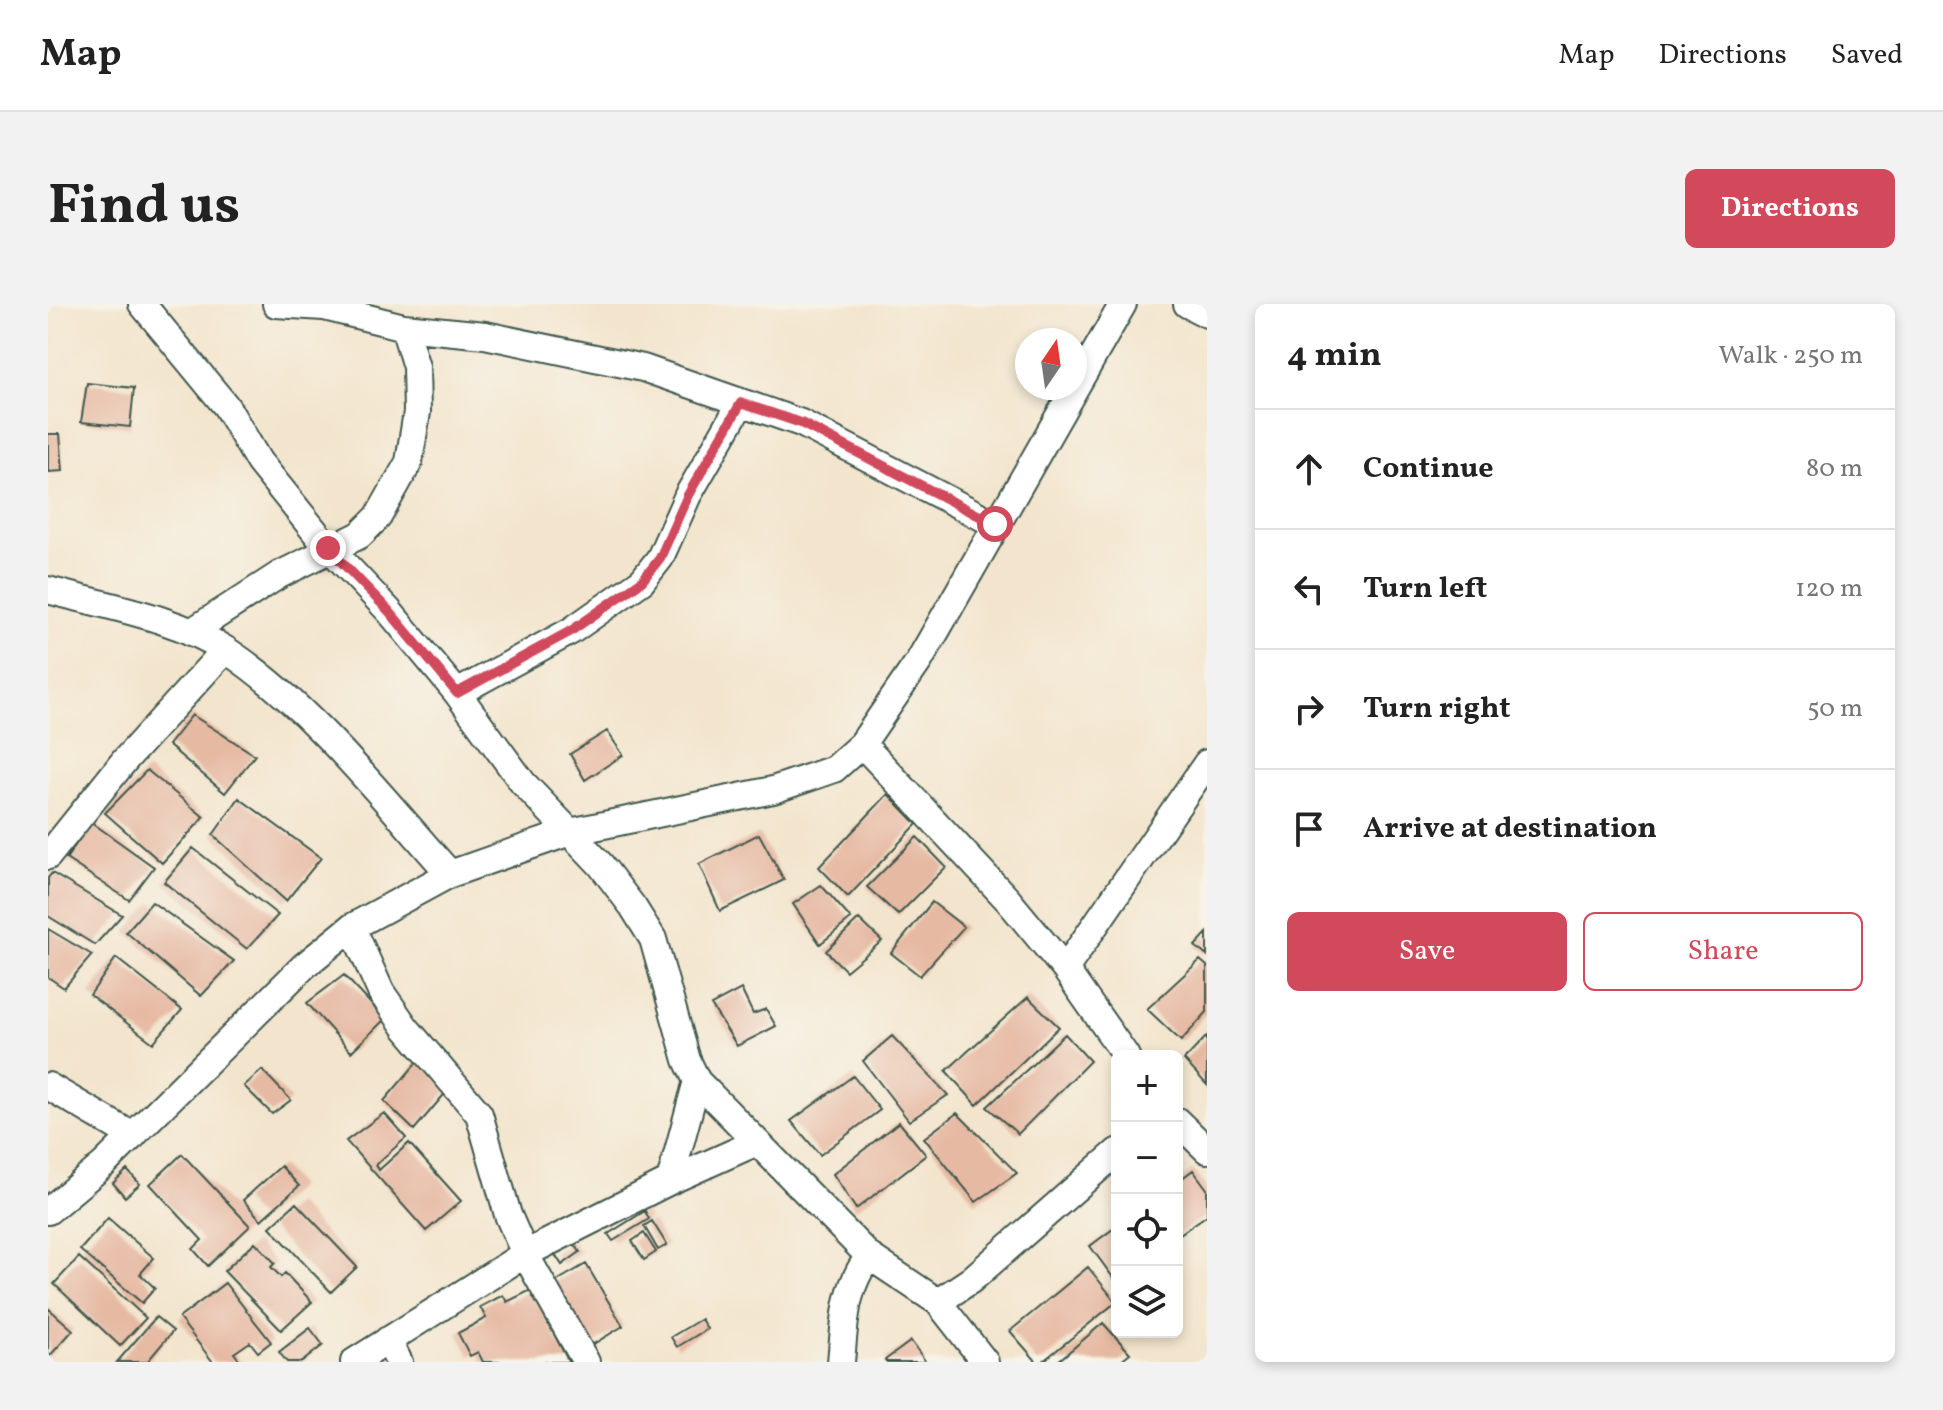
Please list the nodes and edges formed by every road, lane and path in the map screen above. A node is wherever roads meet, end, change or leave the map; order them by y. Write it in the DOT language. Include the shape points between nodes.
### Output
graph roads {
  1 [pos="142,304"];
  2 [pos="276,304"];
  3 [pos="1123,304"];
  4 [pos="1187,304"];
  5 [pos="1207,314"];
  6 [pos="404,327"];
  7 [pos="741,403"];
  8 [pos="995,524"];
  9 [pos="328,548"];
  10 [pos="48,590"];
  11 [pos="191,632"];
  12 [pos="225,650"];
  13 [pos="457,693"];
  14 [pos="862,744"];
  15 [pos="1207,763"];
  16 [pos="570,832"];
  17 [pos="48,856"];
  18 [pos="450,874"];
  19 [pos="352,927"];
  20 [pos="1065,969"];
  21 [pos="1122,1050"];
  22 [pos="697,1081"];
  23 [pos="48,1086"];
  24 [pos="1178,1122"];
  25 [pos="133,1136"];
  26 [pos="757,1142"];
  27 [pos="1207,1150"];
  28 [pos="1111,1157"];
  29 [pos="670,1181"];
  30 [pos="48,1211"];
  31 [pos="525,1254"];
  32 [pos="869,1256"];
  33 [pos="938,1302"];
  34 [pos="393,1351"];
  35 [pos="354,1362"];
  36 [pos="586,1362"];
  37 [pos="841,1362"];
  38 [pos="985,1362"];
  1 -- 9 [label="street" via="226,406 259,462"];
  2 -- 6 [label="street" via="324,307"];
  3 -- 8 [label="street"];
  4 -- 5 [label="street"];
  6 -- 7 [label="street" via="485,335 607,359"];
  6 -- 9 [label="street" via="416,367 417,412 409,462 378,517 360,535"];
  7 -- 8 [label="street" via="801,423"];
  7 -- 13 [label="street" via="688,495 660,558 642,581 571,631"];
  8 -- 14 [label="street" via="919,661"];
  9 -- 11 [label="street"];
  9 -- 13 [label="street"];
  10 -- 11 [label="street"];
  11 -- 12 [label="street"];
  12 -- 17 [label="street" via="125,760"];
  12 -- 18 [label="street" via="272,685"];
  13 -- 16 [label="street" via="523,783"];
  14 -- 16 [label="street" via="834,769 773,790"];
  14 -- 20 [label="street"];
  15 -- 20 [label="street"];
  16 -- 18 [label="street"];
  16 -- 22 [label="street" via="601,865 653,939"];
  18 -- 19 [label="street"];
  19 -- 25 [label="street" via="304,966"];
  19 -- 31 [label="street" via="389,1004 479,1114"];
  20 -- 21 [label="street"];
  22 -- 26 [label="street"];
  22 -- 29 [label="street"];
  23 -- 25 [label="street"];
  24 -- 27 [label="street"];
  25 -- 30 [label="street"];
  26 -- 29 [label="street"];
  26 -- 32 [label="street"];
  28 -- 33 [label="street" via="971,1280"];
  29 -- 31 [label="street"];
  31 -- 34 [label="street"];
  31 -- 36 [label="street"];
  32 -- 33 [label="street"];
  32 -- 37 [label="street" via="849,1291"];
  33 -- 38 [label="street"];
  34 -- 35 [label="street"];
}
